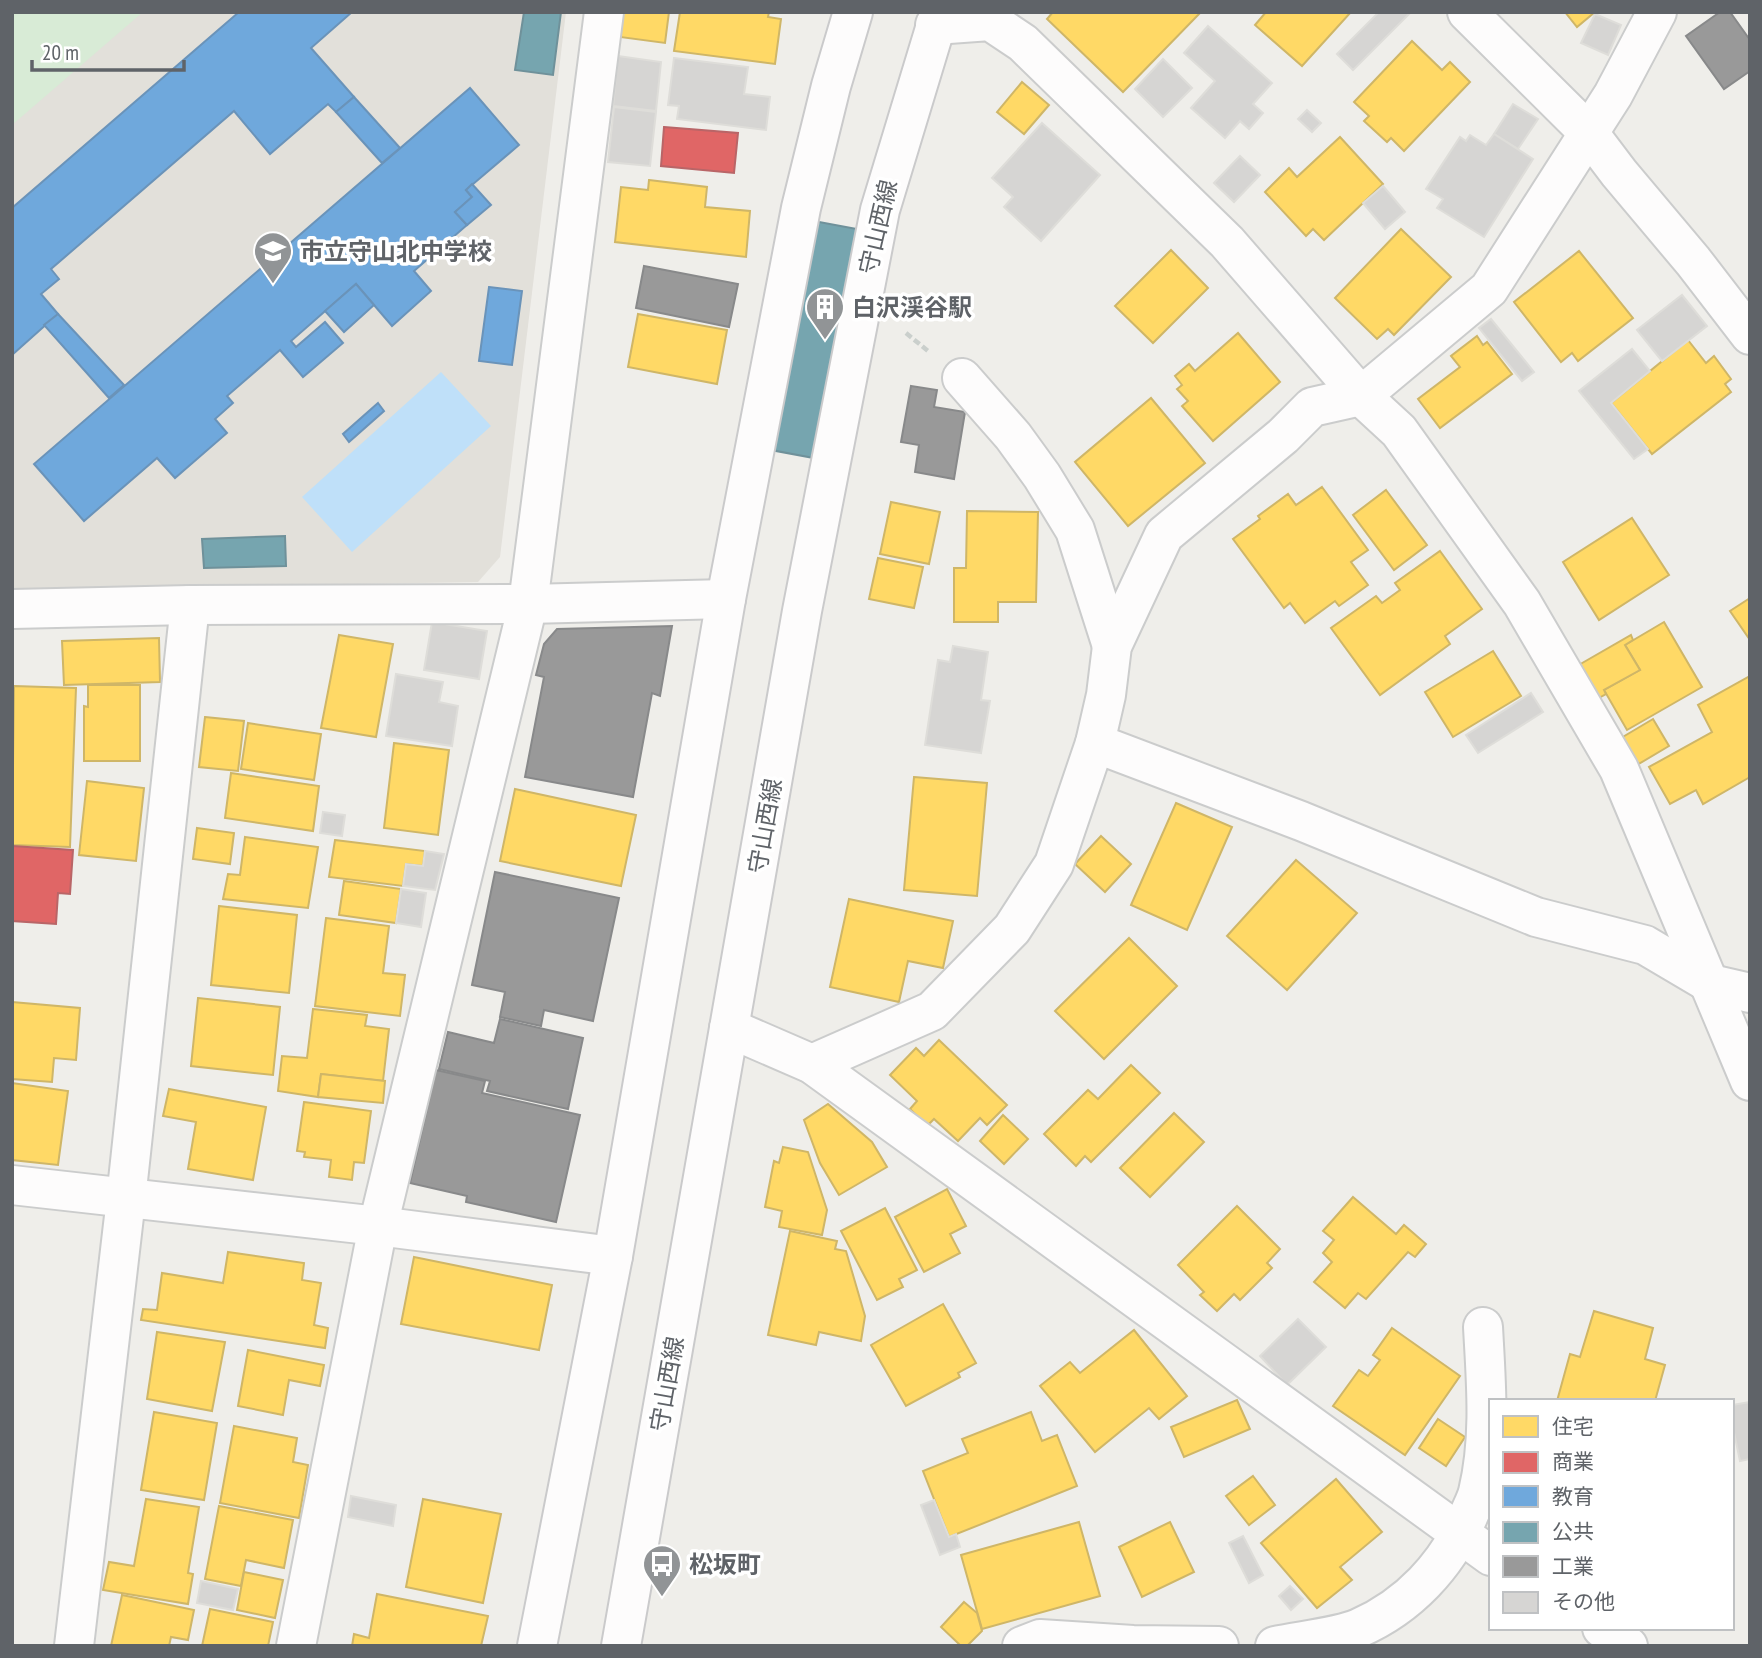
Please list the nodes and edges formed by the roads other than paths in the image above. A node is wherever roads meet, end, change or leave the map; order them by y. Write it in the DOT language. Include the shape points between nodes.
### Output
graph roads {
  1 [pos="604,12"];
  2 [pos="853,12"];
  3 [pos="1467,12"];
  4 [pos="1657,12"];
  5 [pos="992,17"];
  6 [pos="937,19"];
  7 [pos="1588,132"];
  8 [pos="1750,335"];
  9 [pos="962,378"];
  10 [pos="1362,396"];
  11 [pos="726,599"];
  12 [pos="528,604"];
  13 [pos="190,605"];
  14 [pos="12,609"];
  15 [pos="1112,646"];
  16 [pos="1095,743"];
  17 [pos="1711,984"];
  18 [pos="1750,993"];
  19 [pos="729,1028"];
  20 [pos="812,1064"];
  21 [pos="1750,1081"];
  22 [pos="12,1185"];
  23 [pos="126,1199"];
  24 [pos="378,1226"];
  25 [pos="613,1256"];
  26 [pos="1483,1327"];
  27 [pos="1460,1535"];
  28 [pos="1489,1555"];
  29 [pos="1605,1630"];
  30 [pos="74,1646"];
  31 [pos="296,1646"];
  32 [pos="537,1646"];
  33 [pos="621,1646"];
  34 [pos="1022,1646"];
  35 [pos="1219,1646"];
  36 [pos="1275,1646"];
  37 [pos="1628,1646"];
  1 -- 12 [label="street"];
  2 -- 11 [label="street" via="802,208"];
  3 -- 7 [label="street"];
  4 -- 7 [label="street"];
  5 -- 6 [label="street"];
  5 -- 10 [label="street" via="1227,242"];
  6 -- 19 [label="street, 守山西線" via="880,210 805,597"];
  7 -- 8 [label="street"];
  7 -- 10 [label="street" via="1489,289"];
  9 -- 15 [label="street" via="1013,436 1076,530"];
  10 -- 15 [label="street" via="1312,407 1164,535"];
  10 -- 17 [label="street" via="1399,431 1522,603 1619,769"];
  11 -- 12 [label="street"];
  11 -- 25 [label="street"];
  12 -- 13 [label="street"];
  12 -- 24 [label="street"];
  13 -- 14 [label="street"];
  13 -- 23 [label="street"];
  15 -- 16 [label="street" via="1107,695"];
  16 -- 17 [label="street" via="1536,917 1645,945"];
  16 -- 20 [label="street" via="1054,864 1012,929 932,1011"];
  17 -- 18 [label="street"];
  17 -- 21 [label="street"];
  19 -- 20 [label="street"];
  19 -- 33 [label="street, 守山西線"];
  20 -- 27 [label="street"];
  22 -- 23 [label="street"];
  23 -- 24 [label="street"];
  23 -- 30 [label="street"];
  24 -- 25 [label="street"];
  24 -- 31 [label="street"];
  25 -- 32 [label="street"];
  26 -- 27 [label="street" via="1487,1436 1478,1494"];
  27 -- 28 [label="street"];
  27 -- 36 [label="street" via="1436,1571 1400,1604 1357,1629"];
  29 -- 37 [label="street"];
  34 -- 35 [label="street" via="1040,1639"];
}
